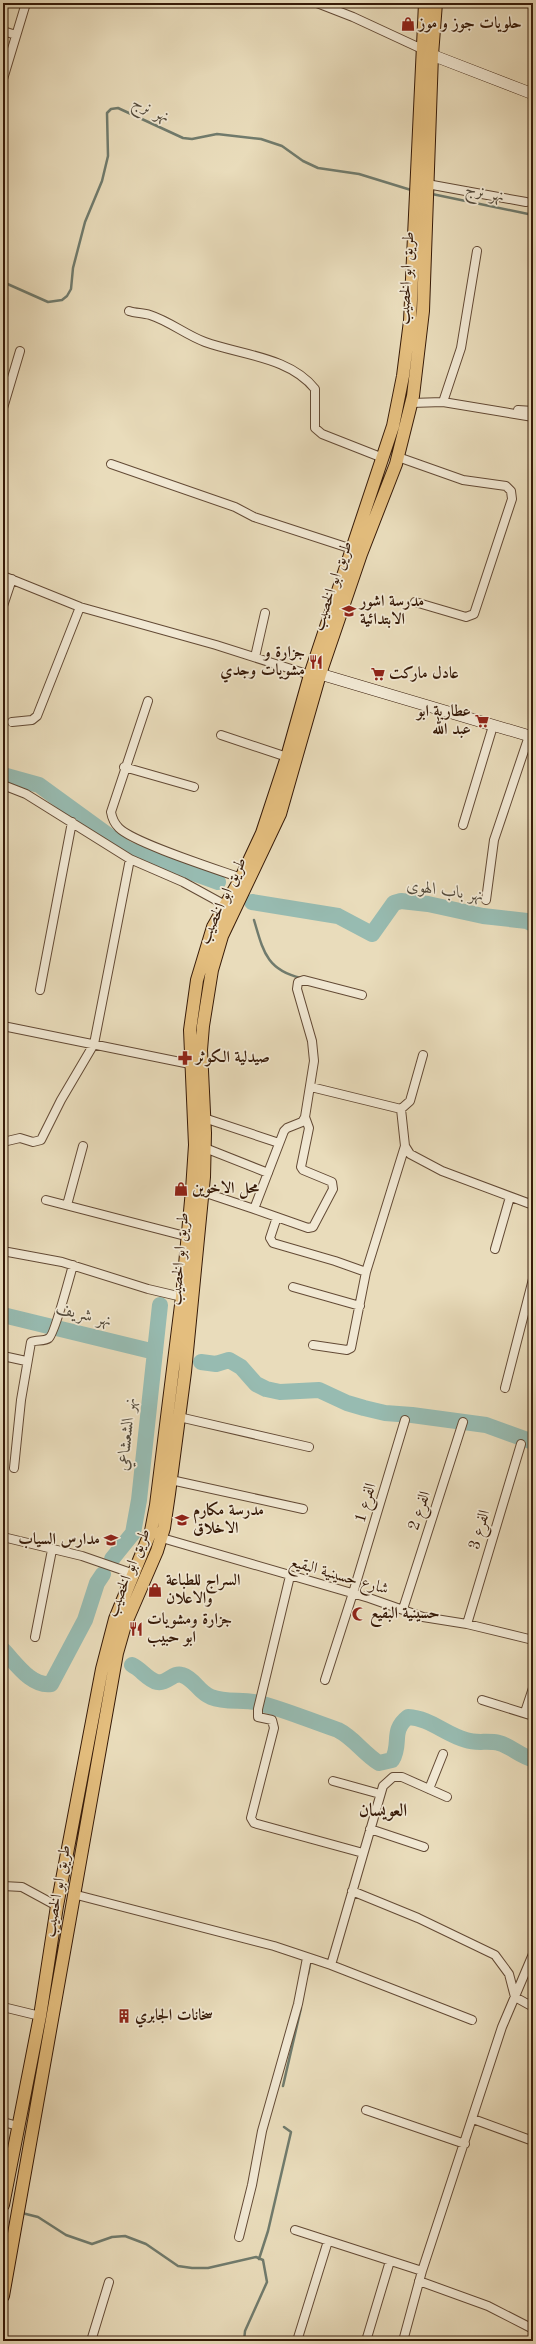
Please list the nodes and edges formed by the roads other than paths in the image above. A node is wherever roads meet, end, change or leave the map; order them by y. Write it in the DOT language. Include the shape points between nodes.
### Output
graph roads {
  1 [pos="26,3"];
  2 [pos="317,3"];
  3 [pos="425,3"];
  4 [pos="436,3"];
  5 [pos="3,31"];
  6 [pos="16,35"];
  7 [pos="427,52"];
  8 [pos="3,79"];
  9 [pos="533,94"];
  10 [pos="427,184"];
  11 [pos="526,202"];
  12 [pos="477,251"];
  13 [pos="129,312"];
  14 [pos="20,351"];
  15 [pos="443,402"];
  16 [pos="412,403"];
  17 [pos="3,408"];
  18 [pos="480,408"];
  19 [pos="533,411"];
  20 [pos="533,417"];
  21 [pos="398,457"];
  22 [pos="383,458"];
  23 [pos="111,464"];
  24 [pos="378,475"];
  25 [pos="390,480"];
  26 [pos="352,549"];
  27 [pos="3,576"];
  28 [pos="12,579"];
  29 [pos="415,602"];
  30 [pos="3,606"];
  31 [pos="80,607"];
  32 [pos="265,613"];
  33 [pos="255,657"];
  34 [pos="315,674"];
  35 [pos="148,700"];
  36 [pos="12,722"];
  37 [pos="493,726"];
  38 [pos="220,735"];
  39 [pos="531,737"];
  40 [pos="288,757"];
  41 [pos="124,767"];
  42 [pos="3,785"];
  43 [pos="194,788"];
  44 [pos="72,822"];
  45 [pos="463,825"];
  46 [pos="130,859"];
  47 [pos="241,878"];
  48 [pos="486,900"];
  49 [pos="225,905"];
  50 [pos="40,990"];
  51 [pos="362,995"];
  52 [pos="198,1012"];
  53 [pos="3,1026"];
  54 [pos="94,1044"];
  55 [pos="423,1054"];
  56 [pos="190,1064"];
  57 [pos="311,1087"];
  58 [pos="401,1109"];
  59 [pos="305,1117"];
  60 [pos="204,1118"];
  61 [pos="3,1142"];
  62 [pos="279,1143"];
  63 [pos="83,1146"];
  64 [pos="405,1146"];
  65 [pos="205,1148"];
  66 [pos="268,1173"];
  67 [pos="203,1192"];
  68 [pos="510,1196"];
  69 [pos="46,1200"];
  70 [pos="67,1205"];
  71 [pos="533,1205"];
  72 [pos="254,1209"];
  73 [pos="277,1217"];
  74 [pos="189,1237"];
  75 [pos="495,1249"];
  76 [pos="8,1252"];
  77 [pos="74,1266"];
  78 [pos="366,1272"];
  79 [pos="533,1279"];
  80 [pos="293,1287"];
  81 [pos="182,1297"];
  82 [pos="360,1306"];
  83 [pos="312,1345"];
  84 [pos="3,1356"];
  85 [pos="26,1360"];
  86 [pos="505,1388"];
  87 [pos="179,1417"];
  88 [pos="405,1420"];
  89 [pos="463,1422"];
  90 [pos="520,1444"];
  91 [pos="309,1447"];
  92 [pos="14,1468"];
  93 [pos="171,1480"];
  94 [pos="303,1509"];
  95 [pos="3,1537"];
  96 [pos="162,1538"];
  97 [pos="52,1550"];
  98 [pos="134,1574"];
  99 [pos="290,1576"];
  100 [pos="353,1593"];
  101 [pos="403,1609"];
  102 [pos="467,1624"];
  103 [pos="35,1637"];
  104 [pos="533,1640"];
  105 [pos="325,1680"];
  106 [pos="533,1688"];
  107 [pos="482,1700"];
  108 [pos="529,1714"];
  109 [pos="91,1729"];
  110 [pos="104,1731"];
  111 [pos="443,1754"];
  112 [pos="333,1781"];
  113 [pos="429,1789"];
  114 [pos="380,1794"];
  115 [pos="447,1797"];
  116 [pos="370,1829"];
  117 [pos="424,1847"];
  118 [pos="363,1853"];
  119 [pos="3,1886"];
  120 [pos="352,1891"];
  121 [pos="73,1894"];
  122 [pos="57,1906"];
  123 [pos="533,1954"];
  124 [pos="307,1958"];
  125 [pos="331,1965"];
  126 [pos="515,1997"];
  127 [pos="3,2007"];
  128 [pos="533,2007"];
  129 [pos="40,2016"];
  130 [pos="472,2020"];
  131 [pos="366,2110"];
  132 [pos="473,2119"];
  133 [pos="3,2122"];
  134 [pos="18,2126"];
  135 [pos="533,2141"];
  136 [pos="465,2144"];
  137 [pos="4,2197"];
  138 [pos="295,2230"];
  139 [pos="239,2237"];
  140 [pos="328,2241"];
  141 [pos="390,2261"];
  142 [pos="422,2271"];
  143 [pos="419,2281"];
  144 [pos="109,2282"];
  145 [pos="3,2296"];
  146 [pos="533,2329"];
  147 [pos="91,2341"];
  148 [pos="297,2341"];
  149 [pos="366,2341"];
  150 [pos="403,2341"];
  1 -- 6 [label="street"];
  2 -- 7 [label="street"];
  3 -- 7 [label="main road, طريق ابو الخصيب"];
  4 -- 7 [label="main road, طريق ابو الخصيب"];
  5 -- 6 [label="street"];
  6 -- 8 [label="street"];
  7 -- 9 [label="main road"];
  7 -- 10 [label="main road, طريق ابو الخصيب"];
  7 -- 22 [label="main road, طريق ابو الخصيب" via="410,321 403,376 393,426"];
  10 -- 11 [label="street"];
  10 -- 16 [label="main road, طريق ابو الخصيب" via="422,325"];
  12 -- 15 [label="street" via="461,348"];
  13 -- 22 [label="street" via="150,315 203,341 273,360 303,376 315,389 315,428 322,434"];
  14 -- 17 [label="street"];
  15 -- 16 [label="street"];
  15 -- 18 [label="street"];
  16 -- 21 [label="main road, طريق ابو الخصيب"];
  18 -- 19 [label="street"];
  18 -- 20 [label="street"];
  21 -- 25 [label="main road, طريق ابو الخصيب"];
  21 -- 29 [label="street" via="463,480 506,486 512,499 474,614 466,617"];
  22 -- 24 [label="main road, طريق ابو الخصيب"];
  23 -- 26 [label="street" via="235,506 254,517"];
  24 -- 25 [label="main road"];
  24 -- 26 [label="main road, طريق ابو الخصيب"];
  25 -- 34 [label="main road, طريق ابو الخصيب"];
  26 -- 34 [label="main road, طريق ابو الخصيب"];
  27 -- 28 [label="street"];
  28 -- 30 [label="street"];
  28 -- 31 [label="street"];
  31 -- 33 [label="street"];
  31 -- 36 [label="street" via="37,716 32,720"];
  32 -- 33 [label="street"];
  33 -- 34 [label="street"];
  34 -- 37 [label="main road"];
  34 -- 40 [label="main road, طريق ابو الخصيب"];
  34 -- 52 [label="main road, طريق ابو الخصيب" via="280,814 218,947"];
  35 -- 41 [label="street"];
  37 -- 39 [label="main road"];
  37 -- 45 [label="street"];
  38 -- 40 [label="street"];
  39 -- 48 [label="street" via="494,840"];
  40 -- 47 [label="main road, طريق ابو الخصيب" via="262,833"];
  41 -- 43 [label="street"];
  41 -- 47 [label="street" via="111,812 120,829 144,842"];
  42 -- 44 [label="street" via="26,794"];
  44 -- 46 [label="street"];
  44 -- 50 [label="street"];
  46 -- 49 [label="street" via="183,882"];
  46 -- 54 [label="street"];
  47 -- 49 [label="main road, طريق ابو الخصيب"];
  49 -- 52 [label="main road, طريق ابو الخصيب" via="213,927 201,961"];
  51 -- 57 [label="street" via="304,980 298,982 297,989 314,1050"];
  52 -- 56 [label="main road, طريق ابو الخصيب"];
  52 -- 60 [label="main road, طريق ابو الخصيب"];
  53 -- 54 [label="street"];
  54 -- 56 [label="street"];
  54 -- 61 [label="street" via="41,1140 33,1142 20,1138"];
  55 -- 58 [label="street" via="410,1101"];
  56 -- 74 [label="main road, طريق ابو الخصيب" via="195,1145"];
  57 -- 58 [label="street"];
  57 -- 59 [label="street"];
  58 -- 64 [label="street"];
  59 -- 62 [label="street" via="302,1122 287,1128"];
  59 -- 73 [label="street" via="308,1128 301,1167 332,1182 333,1189 313,1227 308,1228"];
  60 -- 62 [label="street"];
  60 -- 65 [label="main road, طريق ابو الخصيب"];
  62 -- 66 [label="street"];
  63 -- 70 [label="street"];
  64 -- 68 [label="street" via="410,1154 442,1171"];
  64 -- 78 [label="street"];
  65 -- 66 [label="street"];
  65 -- 67 [label="main road, طريق ابو الخصيب"];
  66 -- 72 [label="street"];
  67 -- 72 [label="street"];
  67 -- 87 [label="main road, طريق ابو الخصيب"];
  68 -- 71 [label="street"];
  68 -- 75 [label="street"];
  69 -- 70 [label="street"];
  70 -- 74 [label="street"];
  72 -- 73 [label="street"];
  73 -- 78 [label="street" via="270,1238 272,1243"];
  74 -- 81 [label="main road, طريق ابو الخصيب"];
  76 -- 77 [label="street"];
  77 -- 81 [label="street"];
  77 -- 85 [label="street" via="54,1333 46,1340 31,1342"];
  78 -- 82 [label="street"];
  79 -- 86 [label="street"];
  80 -- 82 [label="street"];
  81 -- 98 [label="main road, طريق ابو الخصيب" via="156,1505 151,1531"];
  82 -- 83 [label="street" via="351,1348 347,1350"];
  84 -- 85 [label="street"];
  85 -- 92 [label="street"];
  87 -- 91 [label="street"];
  87 -- 93 [label="main road, طريق ابو الخصيب"];
  88 -- 100 [label="street, الفرع 1"];
  89 -- 101 [label="street, الفرع 2"];
  90 -- 102 [label="street, الفرع 3"];
  93 -- 94 [label="street"];
  93 -- 96 [label="main road, طريق ابو الخصيب"];
  95 -- 97 [label="street"];
  96 -- 99 [label="street, شارع حسينية البقيع"];
  96 -- 110 [label="main road, طريق ابو الخصيب" via="121,1638"];
  97 -- 98 [label="street"];
  97 -- 103 [label="street"];
  98 -- 109 [label="main road, طريق ابو الخصيب" via="115,1619"];
  99 -- 100 [label="street, شارع حسينية البقيع"];
  99 -- 118 [label="street" via="258,1709 258,1717 272,1720 274,1728 251,1818 254,1823"];
  100 -- 101 [label="street, شارع حسينية البقيع"];
  100 -- 105 [label="street, الفرع 1"];
  101 -- 102 [label="street, شارع حسينية البقيع" via="422,1617"];
  102 -- 104 [label="street, شارع حسينية البقيع"];
  106 -- 108 [label="street"];
  107 -- 108 [label="street"];
  109 -- 110 [label="main road"];
  109 -- 122 [label="main road, طريق ابو الخصيب"];
  110 -- 121 [label="main road, طريق ابو الخصيب"];
  111 -- 113 [label="street"];
  112 -- 114 [label="street"];
  113 -- 114 [label="street" via="402,1777 393,1777 383,1786"];
  113 -- 115 [label="street"];
  114 -- 116 [label="street"];
  116 -- 117 [label="street"];
  116 -- 118 [label="street"];
  118 -- 120 [label="street"];
  119 -- 122 [label="street" via="22,1887"];
  120 -- 125 [label="street"];
  120 -- 126 [label="street" via="418,1918 495,1955 509,1974"];
  121 -- 124 [label="street" via="274,1946"];
  121 -- 145 [label="main road, طريق ابو الخصيب" via="61,1976"];
  122 -- 129 [label="main road, طريق ابو الخصيب"];
  123 -- 126 [label="street"];
  124 -- 125 [label="street"];
  124 -- 139 [label="street" via="298,2004 262,2131"];
  125 -- 130 [label="street"];
  126 -- 128 [label="street"];
  126 -- 132 [label="street" via="502,2026"];
  127 -- 129 [label="street"];
  129 -- 134 [label="main road, طريق ابو الخصيب"];
  131 -- 136 [label="street"];
  132 -- 135 [label="street"];
  132 -- 136 [label="street"];
  133 -- 134 [label="street"];
  134 -- 137 [label="main road, طريق ابو الخصيب"];
  136 -- 142 [label="street"];
  138 -- 140 [label="street"];
  140 -- 141 [label="street"];
  140 -- 148 [label="street"];
  141 -- 142 [label="street"];
  141 -- 149 [label="street"];
  142 -- 143 [label="street"];
  143 -- 146 [label="street" via="488,2306"];
  143 -- 150 [label="street"];
  144 -- 147 [label="street"];
}
